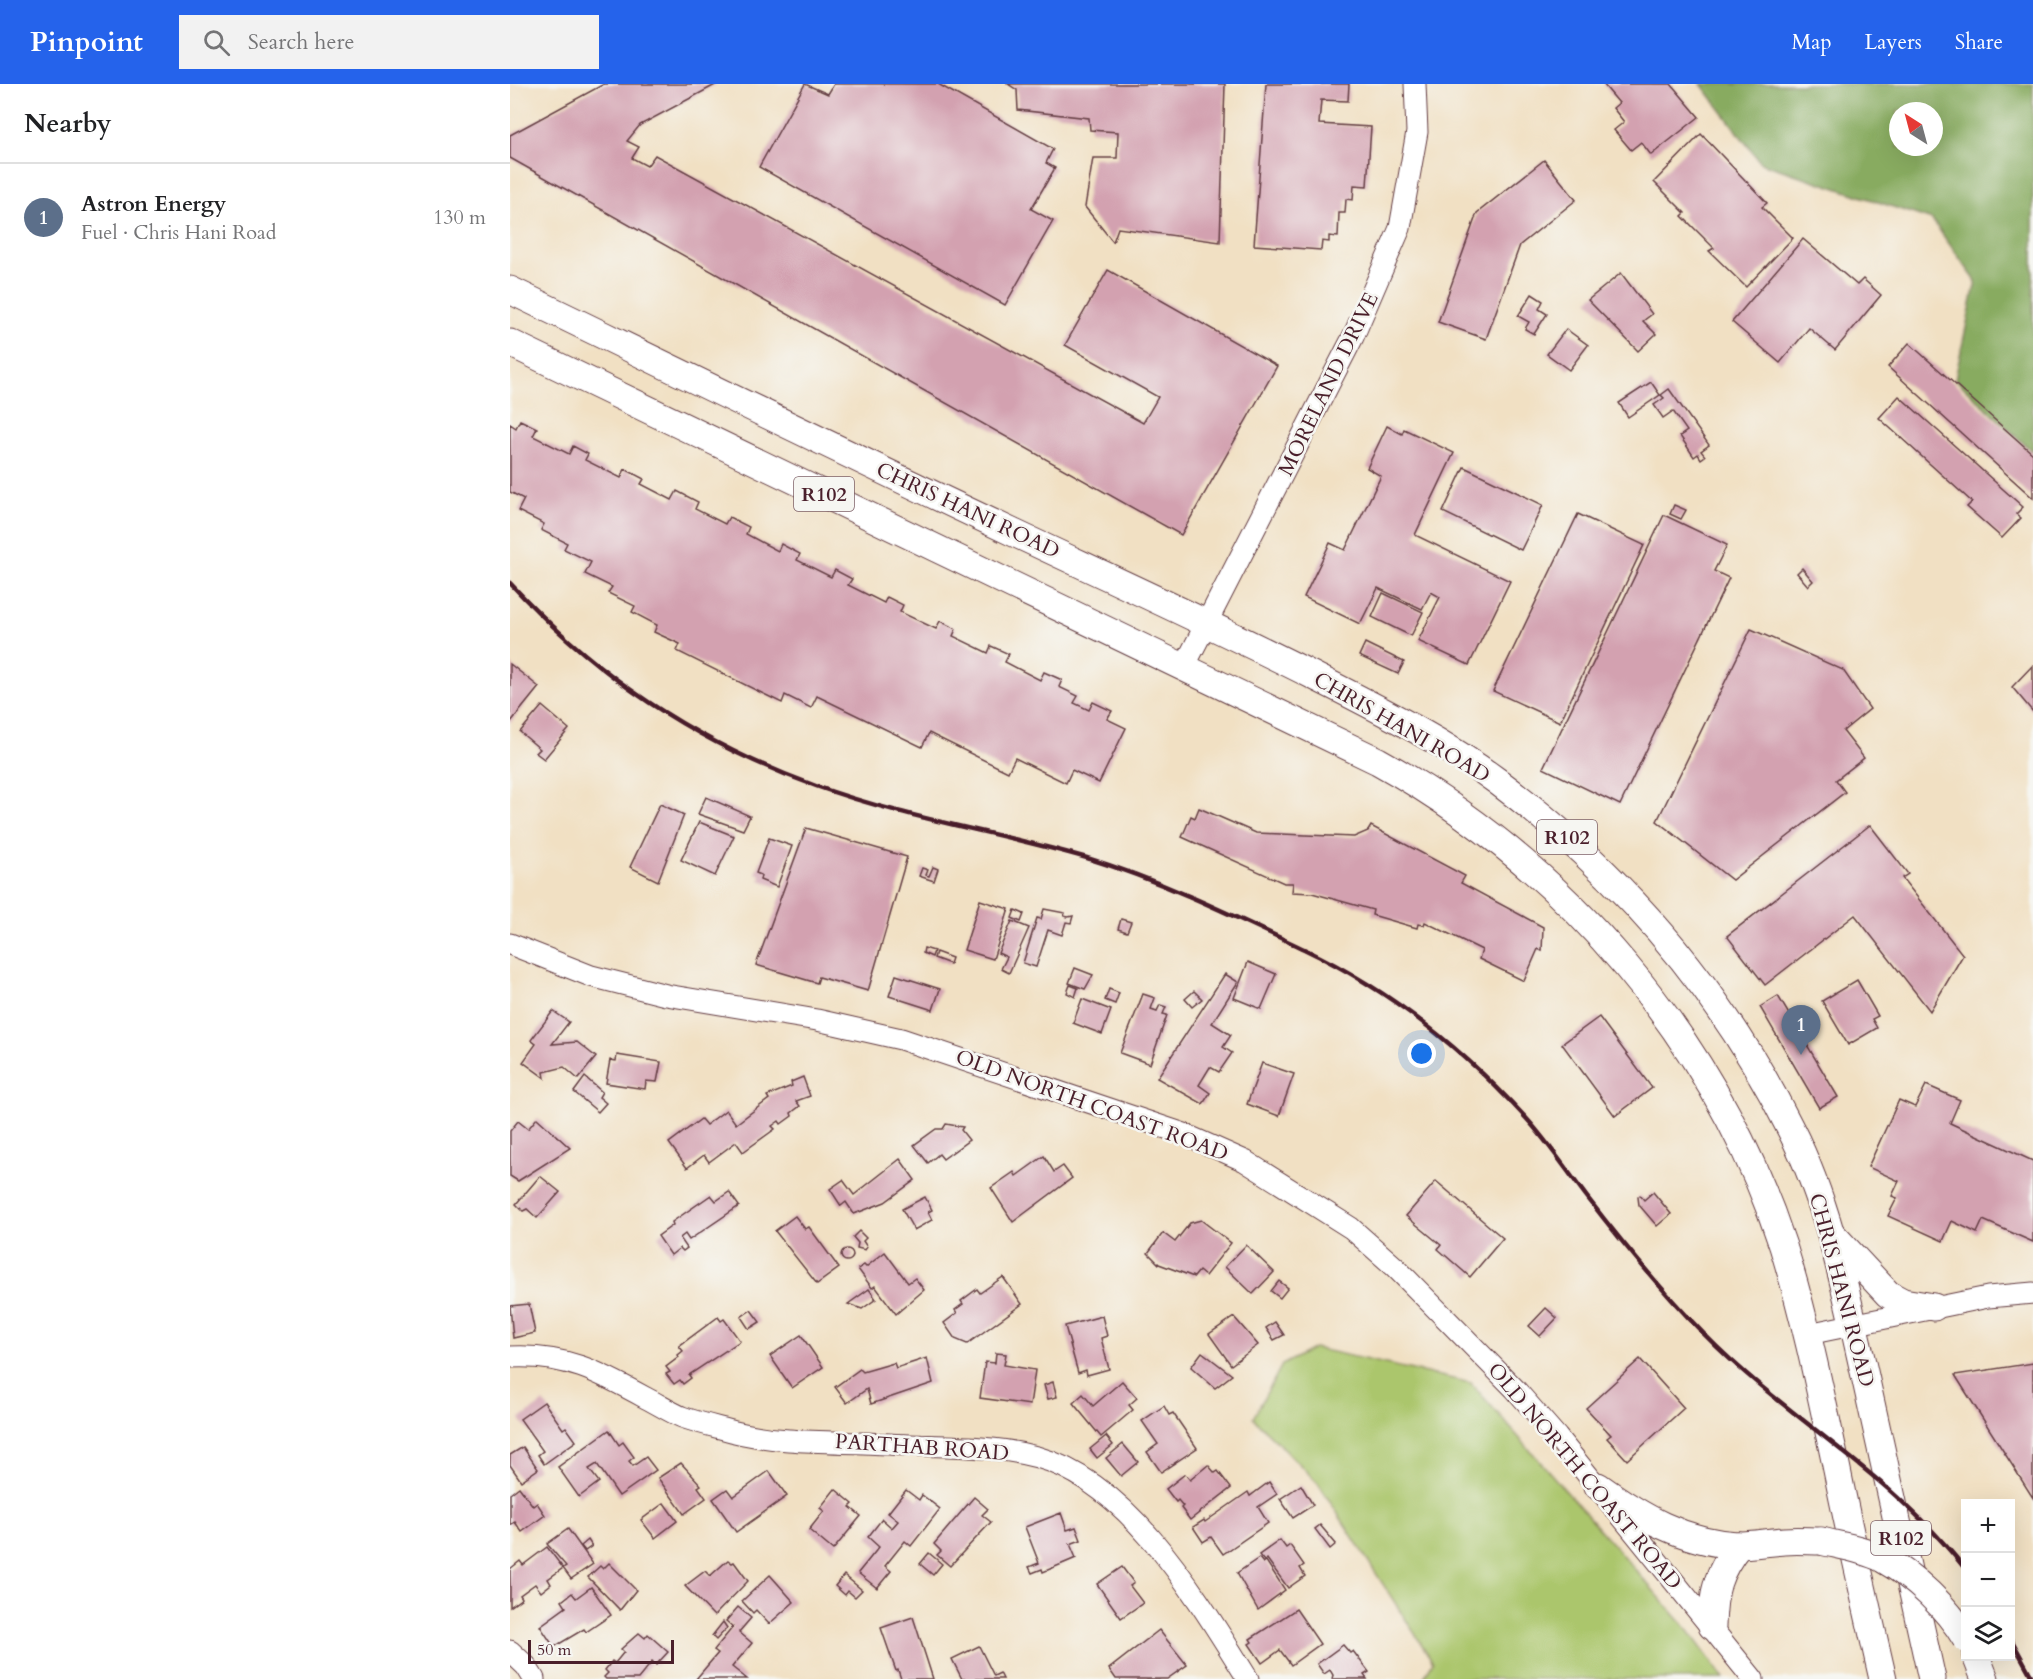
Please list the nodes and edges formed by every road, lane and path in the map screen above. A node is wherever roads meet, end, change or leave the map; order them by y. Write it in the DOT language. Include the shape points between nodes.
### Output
graph roads {
  1 [pos="1415,84"];
  2 [pos="510,290"];
  3 [pos="510,343"];
  4 [pos="1208,623"];
  5 [pos="1184,667"];
  6 [pos="510,944"];
  7 [pos="1831,1233"];
  8 [pos="2033,1293"];
  9 [pos="1934,1307"];
  10 [pos="1853,1324"];
  11 [pos="1808,1334"];
  12 [pos="510,1357"];
  13 [pos="1598,1486"];
  14 [pos="1739,1545"];
  15 [pos="1712,1626"];
  16 [pos="1961,1634"];
  17 [pos="510,1651"];
  18 [pos="534,1679"];
  19 [pos="1248,1679"];
  20 [pos="1753,1679"];
  21 [pos="1883,1679"];
  22 [pos="1932,1679"];
  1 -- 4 [label="street, MORELAND DRIVE" via="1417,132 1400,228 1353,337"];
  2 -- 4 [label="main road, CHRIS HANI ROAD / R102"];
  3 -- 5 [label="main road, CHRIS HANI ROAD / R102"];
  4 -- 5 [label="street, MORELAND DRIVE"];
  4 -- 7 [label="main road, CHRIS HANI ROAD / R102" via="1371,705 1495,779 1626,892 1695,974 1741,1037 1793,1133"];
  5 -- 11 [label="main road, CHRIS HANI ROAD / R102" via="1433,791 1561,894 1605,941 1650,996 1719,1098 1755,1174 1782,1245"];
  6 -- 13 [label="street, OLD NORTH COAST ROAD" via="591,976 666,995 817,1020 902,1039 1184,1134 1245,1161 1351,1228 1395,1267 1515,1389"];
  7 -- 9 [label="main road" via="1888,1294 1903,1302"];
  7 -- 10 [label="main road, CHRIS HANI ROAD / R102"];
  8 -- 9 [label="street"];
  9 -- 10 [label="street"];
  10 -- 11 [label="street"];
  10 -- 22 [label="main road, CHRIS HANI ROAD / R102"];
  11 -- 21 [label="main road, CHRIS HANI ROAD / R102"];
  12 -- 19 [label="street, PARTHAB ROAD" via="567,1360 681,1416 738,1433 998,1451 1062,1466 1092,1483 1150,1537"];
  13 -- 14 [label="main road" via="1667,1529"];
  13 -- 15 [label="street, OLD NORTH COAST ROAD"];
  14 -- 15 [label="main road" via="1718,1578"];
  14 -- 16 [label="main road, bridge" via="1821,1541 1883,1559 1929,1593"];
  15 -- 20 [label="street, OLD NORTH COAST ROAD"];
  17 -- 18 [label="street"];
}
